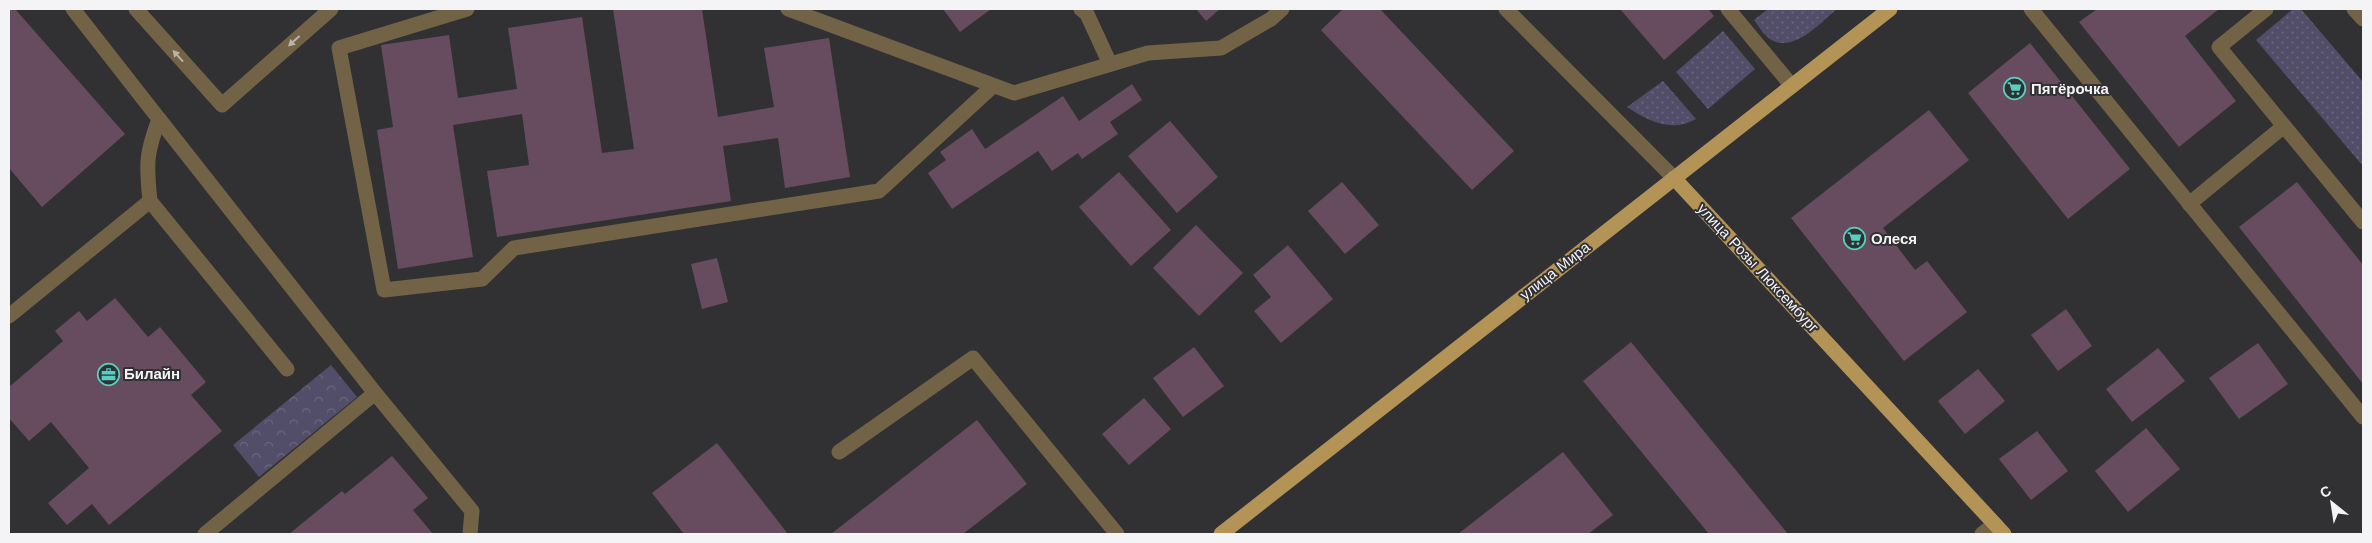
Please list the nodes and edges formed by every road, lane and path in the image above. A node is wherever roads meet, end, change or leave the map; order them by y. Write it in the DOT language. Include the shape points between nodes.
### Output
graph roads {
  1 [pos="73,9"];
  2 [pos="331,9"];
  3 [pos="467,9"];
  4 [pos="788,9"];
  5 [pos="1081,9"];
  6 [pos="1282,9"];
  7 [pos="1506,9"];
  8 [pos="1728,9"];
  9 [pos="1890,9"];
  10 [pos="2031,9"];
  11 [pos="2266,9"];
  12 [pos="2354,9"];
  13 [pos="142,11"];
  14 [pos="2363,20"];
  15 [pos="1110,64"];
  16 [pos="993,86"];
  17 [pos="1792,86"];
  18 [pos="159,118"];
  19 [pos="2284,126"];
  20 [pos="1674,178"];
  21 [pos="150,200"];
  22 [pos="2189,204"];
  23 [pos="2363,222"];
  24 [pos="9,316"];
  25 [pos="288,368"];
  26 [pos="374,393"];
  27 [pos="2363,417"];
  28 [pos="839,452"];
  29 [pos="1999,529"];
  30 [pos="205,534"];
  31 [pos="470,534"];
  32 [pos="1117,534"];
  33 [pos="1221,534"];
  34 [pos="1982,534"];
  1 -- 18 [label="street"];
  2 -- 13 [label="street, one-way" via="222,105"];
  3 -- 16 [label="street" via="339,48 384,290 482,279 514,248 879,191"];
  4 -- 16 [label="street"];
  5 -- 15 [label="street"];
  6 -- 15 [label="street" via="1221,48 1148,53"];
  7 -- 20 [label="street, улица Розы Люксембург"];
  8 -- 17 [label="street"];
  9 -- 17 [label="main road, улица Мира"];
  10 -- 22 [label="street"];
  11 -- 19 [label="street" via="2219,47"];
  12 -- 14 [label="street"];
  15 -- 16 [label="street" via="1014,93"];
  17 -- 20 [label="main road, улица Мира"];
  18 -- 21 [label="street" via="148,147 146,167"];
  18 -- 26 [label="street"];
  19 -- 22 [label="street"];
  19 -- 23 [label="street"];
  20 -- 29 [label="main road, улица Розы Люксембург"];
  20 -- 33 [label="main road, улица Мира"];
  21 -- 24 [label="street"];
  21 -- 25 [label="street"];
  22 -- 27 [label="street"];
  26 -- 30 [label="street"];
  26 -- 31 [label="street" via="472,511"];
  28 -- 32 [label="street" via="973,358"];
  29 -- 34 [label="street"];
}
